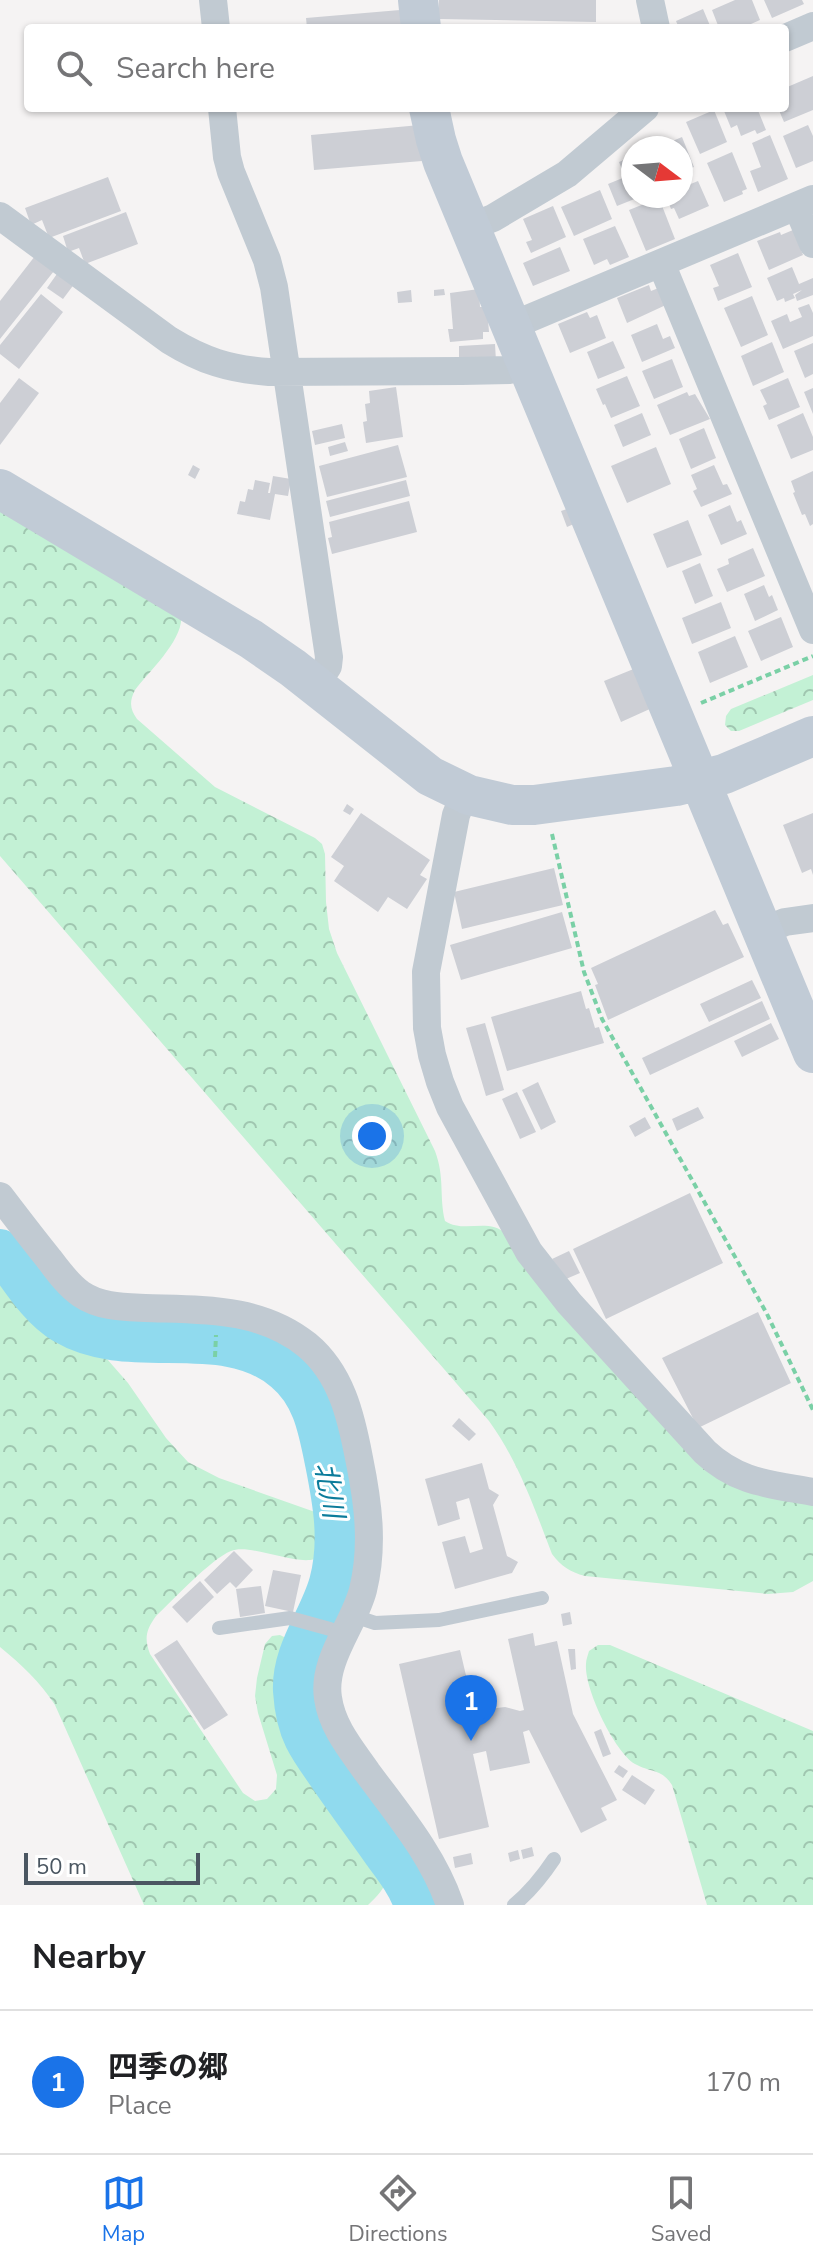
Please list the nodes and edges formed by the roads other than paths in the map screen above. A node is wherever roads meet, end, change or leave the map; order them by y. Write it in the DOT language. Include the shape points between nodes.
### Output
graph roads {
  1 [pos="213,0"];
  2 [pos="418,0"];
  3 [pos="650,0"];
  4 [pos="216,24"];
  5 [pos="421,24"];
  6 [pos="655,24"];
  7 [pos="813,26"];
  8 [pos="789,36"];
  9 [pos="222,112"];
  10 [pos="430,112"];
  11 [pos="640,112"];
  12 [pos="805,202"];
  13 [pos="0,216"];
  14 [pos="470,227"];
  15 [pos="813,244"];
  16 [pos="661,263"];
  17 [pos="511,326"];
  18 [pos="526,363"];
  19 [pos="286,371"];
  20 [pos="0,489"];
  21 [pos="813,630"];
  22 [pos="315,686"];
  23 [pos="813,736"];
  24 [pos="700,780"];
  25 [pos="465,793"];
  26 [pos="813,918"];
  27 [pos="763,931"];
  28 [pos="813,1053"];
  29 [pos="0,1196"];
  30 [pos="813,1492"];
  31 [pos="542,1598"];
  32 [pos="343,1627"];
  33 [pos="219,1628"];
  34 [pos="554,1859"];
  35 [pos="450,1905"];
  36 [pos="514,1905"];
  1 -- 4 [label="street"];
  2 -- 5 [label="street"];
  3 -- 6 [label="street"];
  7 -- 8 [label="street"];
  9 -- 19 [label="street" via="231,172 271,273"];
  10 -- 14 [label="street" via="443,162"];
  11 -- 14 [label="street" via="567,174"];
  12 -- 15 [label="street"];
  12 -- 16 [label="street"];
  13 -- 19 [label="street" via="192,354 242,370"];
  14 -- 17 [label="street"];
  16 -- 17 [label="street"];
  16 -- 21 [label="street"];
  17 -- 18 [label="street"];
  18 -- 19 [label="street" via="510,370"];
  18 -- 24 [label="street"];
  19 -- 22 [label="street" via="329,657"];
  20 -- 22 [label="street" via="229,625"];
  22 -- 25 [label="street" via="430,776"];
  23 -- 24 [label="street"];
  24 -- 25 [label="street" via="547,804 512,805"];
  24 -- 27 [label="street"];
  25 -- 30 [label="street" via="456,815 426,972 427,1028 450,1107 548,1278 705,1452 737,1476"];
  26 -- 27 [label="street"];
  27 -- 28 [label="street"];
  29 -- 32 [label="street" via="80,1294 118,1307 258,1318 309,1346 328,1368 352,1422 370,1530 362,1590"];
  31 -- 32 [label="lane" via="439,1620"];
  32 -- 33 [label="lane" via="290,1618"];
  32 -- 35 [label="street" via="327,1695 333,1719 429,1858"];
  34 -- 36 [label="lane"];
}
